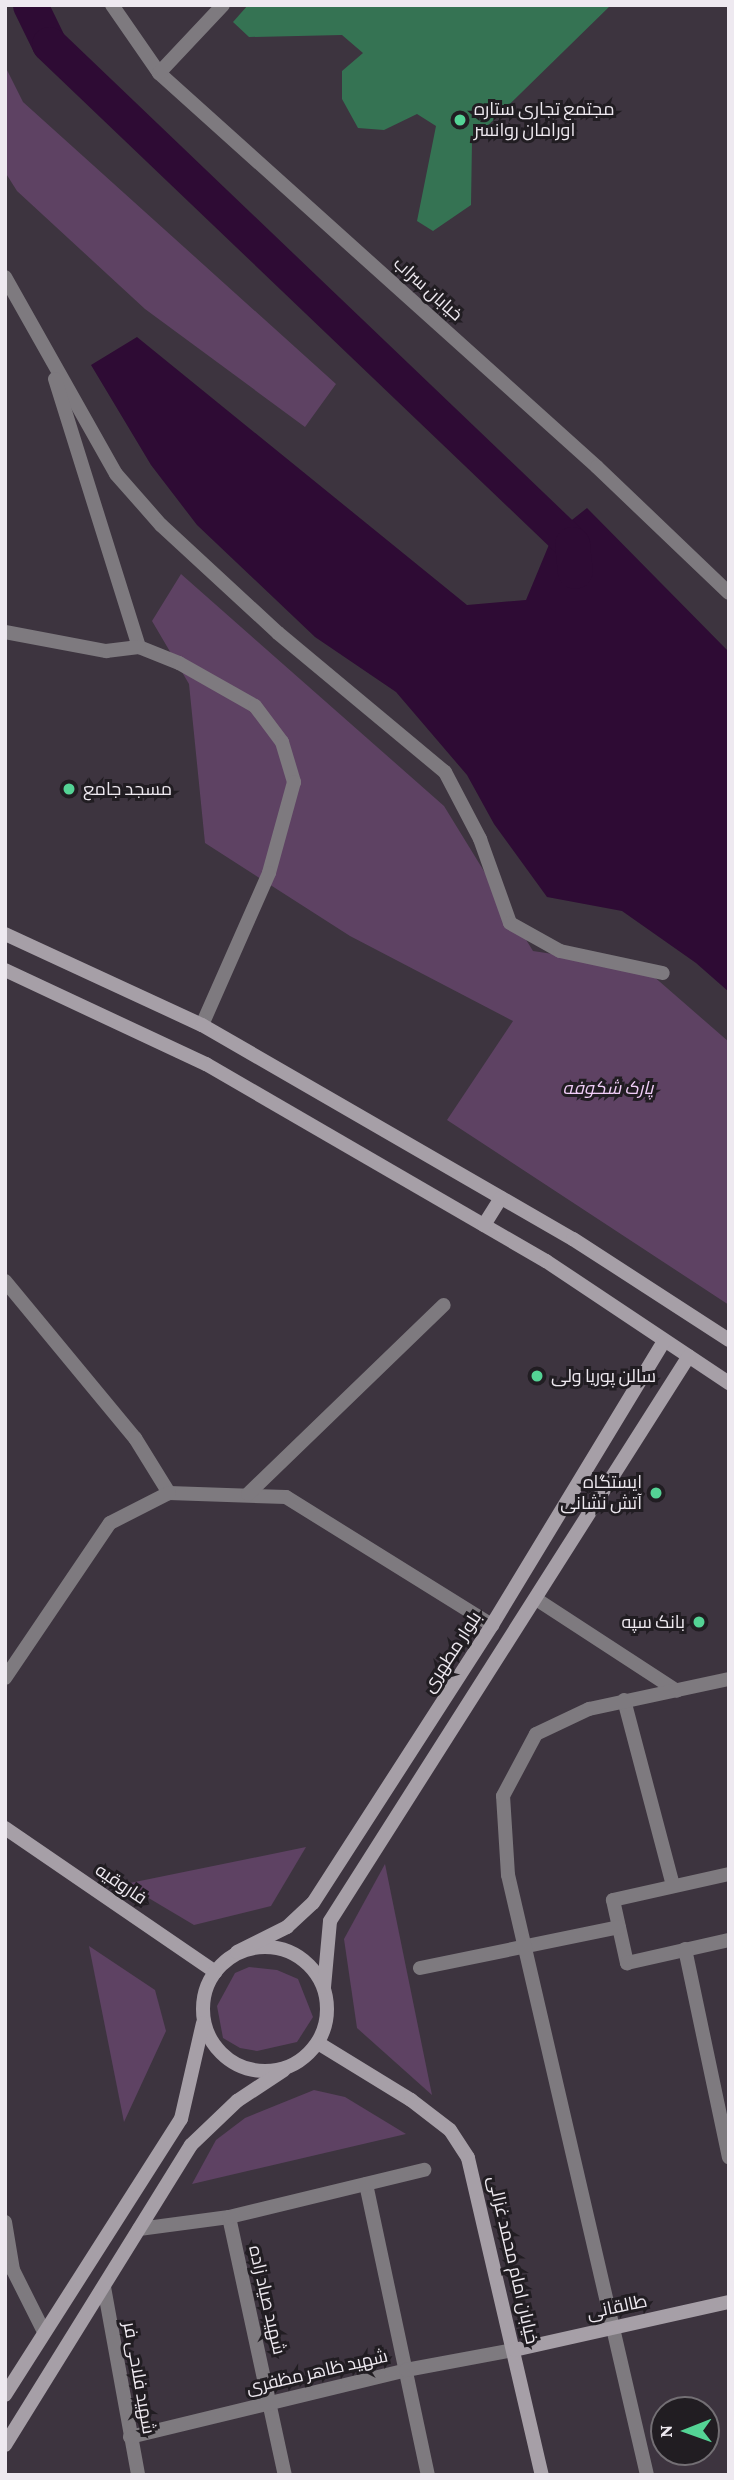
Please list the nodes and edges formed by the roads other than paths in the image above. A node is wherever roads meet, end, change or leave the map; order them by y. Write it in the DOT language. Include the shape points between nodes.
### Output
graph roads {
  1 [pos="112,5"];
  2 [pos="223,5"];
  3 [pos="159,73"];
  4 [pos="5,277"];
  5 [pos="46,351"];
  6 [pos="729,593"];
  7 [pos="5,632"];
  8 [pos="139,647"];
  9 [pos="5,934"];
  10 [pos="5,970"];
  11 [pos="663,973"];
  12 [pos="202,1025"];
  13 [pos="501,1198"];
  14 [pos="484,1225"];
  15 [pos="5,1281"];
  16 [pos="444,1305"];
  17 [pos="729,1340"];
  18 [pos="664,1341"];
  19 [pos="688,1356"];
  20 [pos="729,1383"];
  21 [pos="169,1493"];
  22 [pos="248,1494"];
  23 [pos="536,1599"];
  24 [pos="492,1625"];
  25 [pos="5,1678"];
  26 [pos="729,1679"];
  27 [pos="677,1690"];
  28 [pos="624,1700"];
  29 [pos="5,1828"];
  30 [pos="729,1874"];
  31 [pos="673,1886"];
  32 [pos="619,1927"];
  33 [pos="729,1940"];
  34 [pos="525,1948"];
  35 [pos="685,1949"];
  36 [pos="237,1952"];
  37 [pos="420,1968"];
  38 [pos="215,1972"];
  39 [pos="324,1987"];
  40 [pos="204,2023"];
  41 [pos="318,2043"];
  42 [pos="284,2070"];
  43 [pos="729,2157"];
  44 [pos="424,2170"];
  45 [pos="366,2183"];
  46 [pos="229,2217"];
  47 [pos="5,2222"];
  48 [pos="139,2230"];
  49 [pos="9,2271"];
  50 [pos="104,2287"];
  51 [pos="729,2302"];
  52 [pos="615,2327"];
  53 [pos="44,2332"];
  54 [pos="514,2350"];
  55 [pos="406,2370"];
  56 [pos="5,2395"];
  57 [pos="270,2402"];
  58 [pos="130,2437"];
  59 [pos="5,2445"];
  60 [pos="138,2475"];
  61 [pos="285,2475"];
  62 [pos="428,2475"];
  63 [pos="542,2475"];
  64 [pos="647,2475"];
  1 -- 3 [label="street, خیابان سراب"];
  2 -- 3 [label="street"];
  3 -- 6 [label="street, خیابان سراب" via="597,467"];
  4 -- 5 [label="street"];
  5 -- 8 [label="street"];
  5 -- 11 [label="street" via="116,474 161,526 278,634 445,772 480,839 510,923 560,951"];
  7 -- 8 [label="street" via="106,651"];
  8 -- 12 [label="street" via="179,663 256,706 282,742 294,782 270,873"];
  9 -- 12 [label="main road"];
  10 -- 14 [label="main road" via="206,1064"];
  12 -- 13 [label="main road"];
  13 -- 14 [label="main road"];
  13 -- 17 [label="main road"];
  14 -- 18 [label="main road"];
  15 -- 21 [label="street" via="135,1438"];
  16 -- 22 [label="street"];
  18 -- 19 [label="main road"];
  18 -- 24 [label="main road, بلوار مطهری"];
  19 -- 20 [label="main road"];
  19 -- 23 [label="main road"];
  21 -- 22 [label="street"];
  21 -- 25 [label="street" via="110,1523"];
  22 -- 24 [label="street" via="286,1497"];
  23 -- 27 [label="street"];
  23 -- 39 [label="main road" via="330,1921"];
  24 -- 36 [label="main road, بلوار مطهری" via="313,1903 288,1927"];
  26 -- 27 [label="street"];
  27 -- 28 [label="street"];
  28 -- 31 [label="street"];
  28 -- 34 [label="street" via="589,1709 536,1734 503,1796 508,1875"];
  29 -- 38 [label="main road, فاروقیه"];
  30 -- 31 [label="street"];
  31 -- 32 [label="street" via="613,1900"];
  32 -- 34 [label="street"];
  32 -- 35 [label="street" via="627,1962"];
  33 -- 35 [label="street"];
  34 -- 37 [label="street"];
  34 -- 52 [label="street"];
  35 -- 43 [label="street"];
  36 -- 38 [label="main road"];
  36 -- 39 [label="main road" via="263,1946 289,1951 310,1965"];
  38 -- 40 [label="main road" via="204,1996"];
  39 -- 41 [label="main road" via="328,2016"];
  40 -- 42 [label="main road" via="225,2058 243,2068"];
  40 -- 53 [label="main road" via="181,2119"];
  41 -- 42 [label="main road" via="303,2060"];
  41 -- 54 [label="main road, خیابان امام محمد غزالی" via="411,2100 450,2130 468,2158"];
  42 -- 48 [label="main road" via="237,2101 191,2145"];
  44 -- 45 [label="street"];
  45 -- 46 [label="street"];
  45 -- 55 [label="street"];
  46 -- 48 [label="street"];
  46 -- 57 [label="street, شهید صیاد زاده"];
  47 -- 49 [label="street"];
  48 -- 50 [label="main road"];
  49 -- 53 [label="street"];
  50 -- 58 [label="street, شهید فلاحی فر"];
  50 -- 59 [label="main road"];
  51 -- 52 [label="main road, طالقانی"];
  52 -- 54 [label="main road, طالقانی"];
  52 -- 64 [label="street"];
  53 -- 56 [label="main road"];
  54 -- 55 [label="street, شهید ظاهر مظفری"];
  54 -- 63 [label="main road, خیابان امام محمد غزالی"];
  55 -- 57 [label="street, شهید ظاهر مظفری"];
  55 -- 62 [label="street"];
  57 -- 58 [label="street, شهید ظاهر مظفری"];
  57 -- 61 [label="street, شهید صیاد زاده"];
  58 -- 60 [label="street, شهید فلاحی فر"];
}
